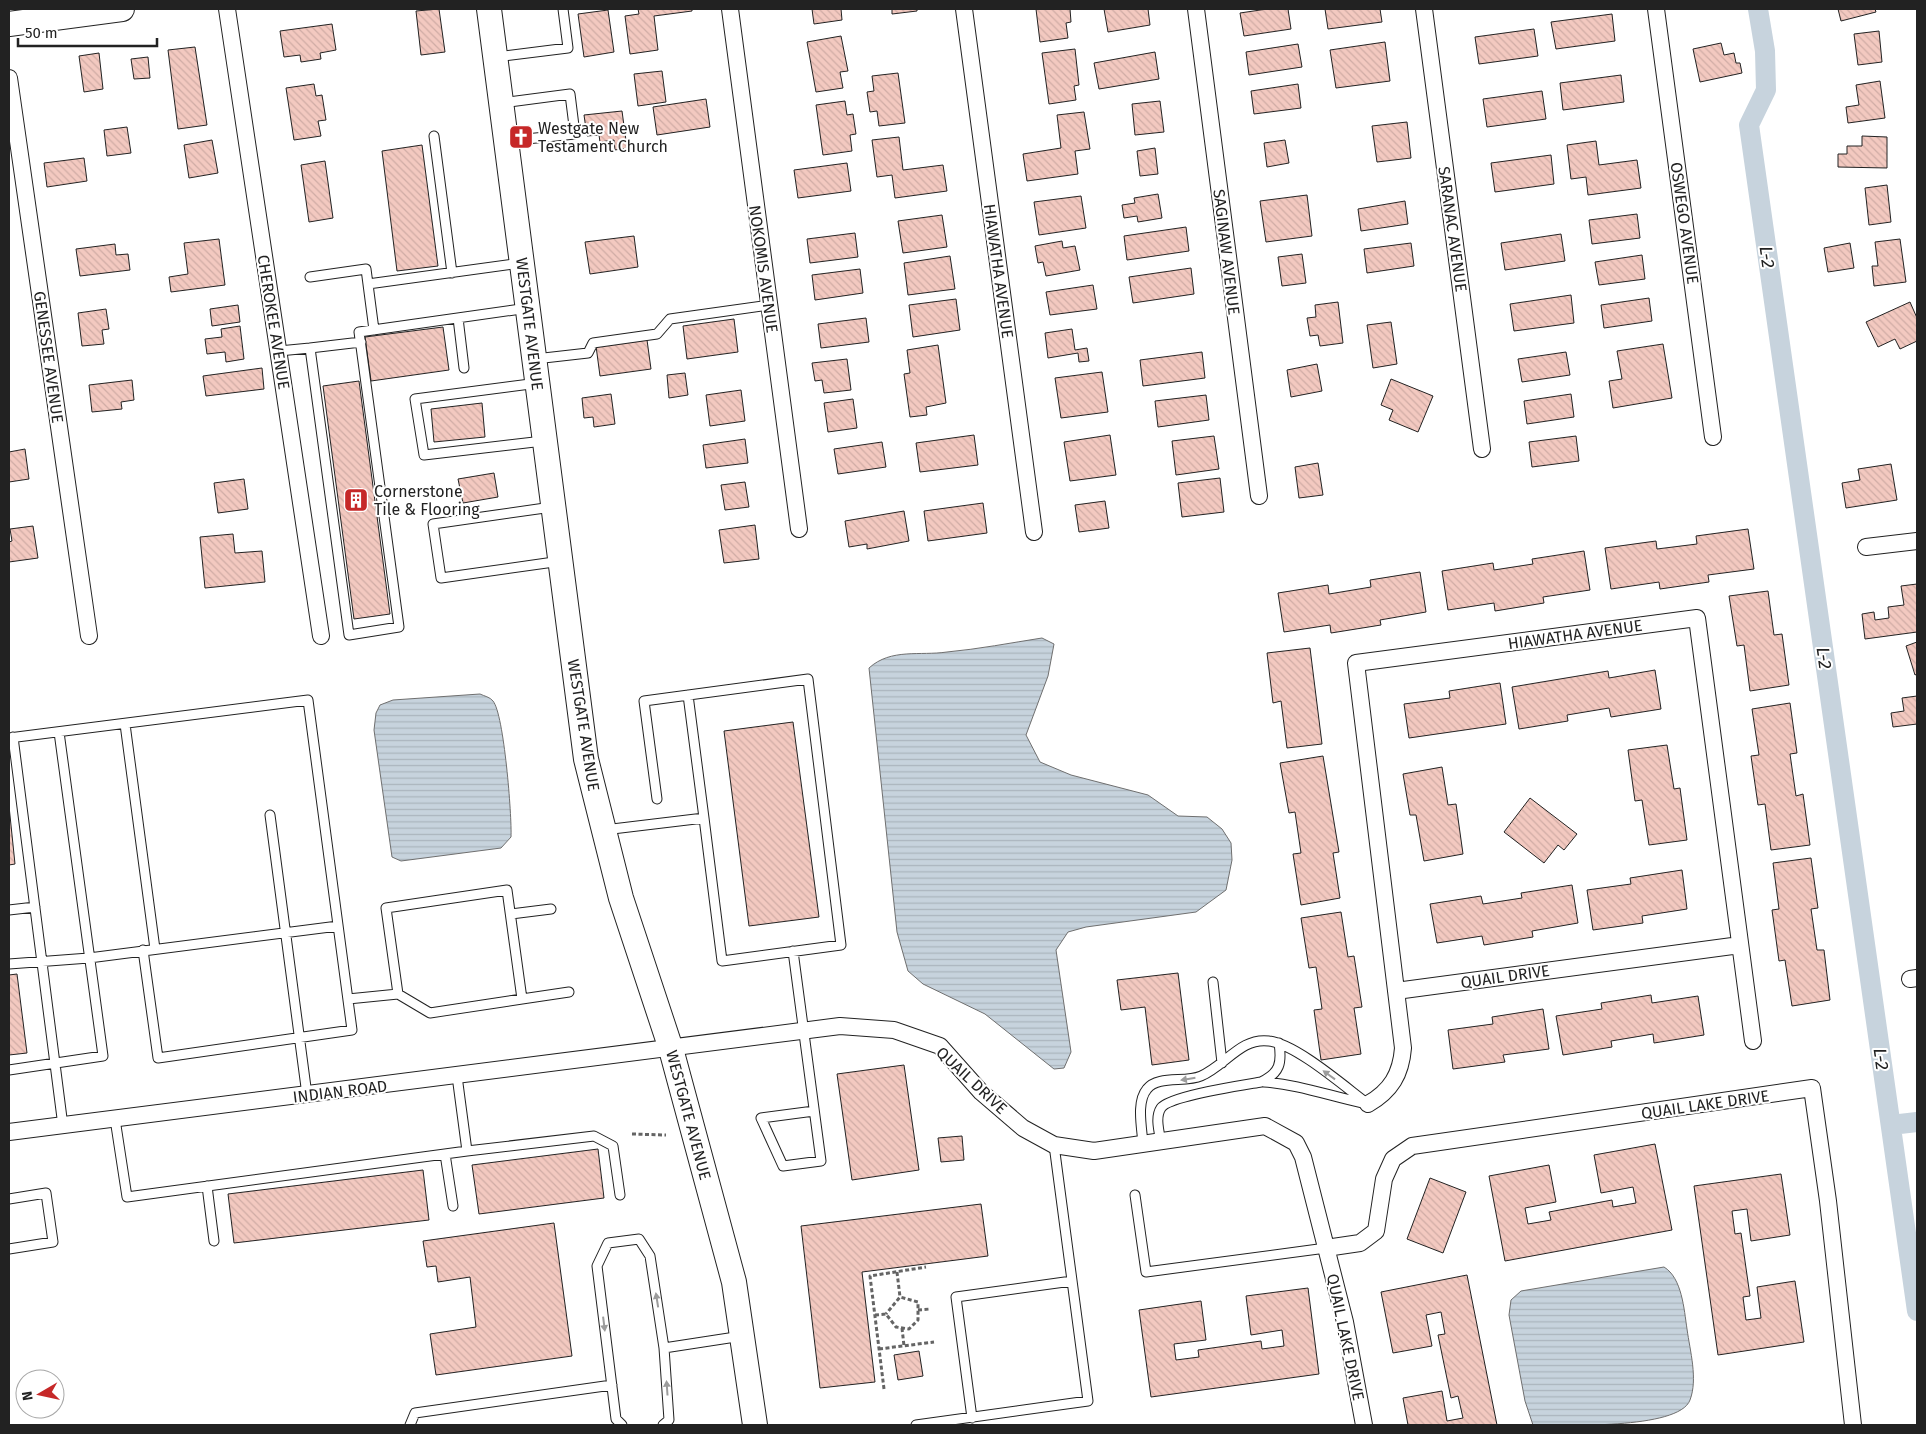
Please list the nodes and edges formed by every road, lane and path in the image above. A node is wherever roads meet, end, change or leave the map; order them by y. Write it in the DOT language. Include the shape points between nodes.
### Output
graph roads {
  1 [pos="122,9"];
  2 [pos="227,9"];
  3 [pos="489,9"];
  4 [pos="563,9"];
  5 [pos="730,9"];
  6 [pos="964,9"];
  7 [pos="1196,9"];
  8 [pos="1424,9"];
  9 [pos="1656,9"];
  10 [pos="63,13"];
  11 [pos="9,24"];
  12 [pos="495,57"];
  13 [pos="9,78"];
  14 [pos="501,103"];
  15 [pos="434,136"];
  16 [pos="506,141"];
  17 [pos="522,263"];
  18 [pos="452,273"];
  19 [pos="310,277"];
  20 [pos="368,284"];
  21 [pos="769,305"];
  22 [pos="528,308"];
  23 [pos="458,318"];
  24 [pos="374,330"];
  25 [pos="360,342"];
  26 [pos="310,348"];
  27 [pos="279,351"];
  28 [pos="535,360"];
  29 [pos="464,368"];
  30 [pos="538,383"];
  31 [pos="1714,437"];
  32 [pos="545,440"];
  33 [pos="1482,449"];
  34 [pos="1259,496"];
  35 [pos="554,507"];
  36 [pos="799,529"];
  37 [pos="1034,532"];
  38 [pos="1917,541"];
  39 [pos="1866,547"];
  40 [pos="561,561"];
  41 [pos="89,636"];
  42 [pos="321,636"];
  43 [pos="688,695"];
  44 [pos="125,724"];
  45 [pos="59,732"];
  46 [pos="11,738"];
  47 [pos="657,799"];
  48 [pos="270,815"];
  49 [pos="704,818"];
  50 [pos="604,830"];
  51 [pos="35,907"];
  52 [pos="550,909"];
  53 [pos="9,910"];
  54 [pos="510,914"];
  55 [pos="338,926"];
  56 [pos="286,932"];
  57 [pos="1740,945"];
  58 [pos="155,949"];
  59 [pos="143,950"];
  60 [pos="793,951"];
  61 [pos="89,958"];
  62 [pos="42,961"];
  63 [pos="9,964"];
  64 [pos="1213,982"];
  65 [pos="1396,991"];
  66 [pos="569,992"];
  67 [pos="398,994"];
  68 [pos="348,999"];
  69 [pos="522,999"];
  70 [pos="803,1031"];
  71 [pos="300,1037"];
  72 [pos="1753,1041"];
  73 [pos="1279,1043"];
  74 [pos="671,1049"];
  75 [pos="55,1063"];
  76 [pos="1222,1063"];
  77 [pos="9,1070"];
  78 [pos="457,1076"];
  79 [pos="1261,1082"];
  80 [pos="307,1095"];
  81 [pos="1368,1104"];
  82 [pos="814,1112"];
  83 [pos="115,1119"];
  84 [pos="63,1126"];
  85 [pos="1265,1126"];
  86 [pos="9,1132"];
  87 [pos="632,1134"];
  88 [pos="666,1135"];
  89 [pos="1161,1142"];
  90 [pos="1143,1144"];
  91 [pos="1054,1145"];
  92 [pos="467,1151"];
  93 [pos="445,1154"];
  94 [pos="207,1186"];
  95 [pos="620,1195"];
  96 [pos="1135,1195"];
  97 [pos="9,1199"];
  98 [pos="453,1206"];
  99 [pos="214,1241"];
  100 [pos="1326,1248"];
  101 [pos="9,1249"];
  102 [pos="926,1267"];
  103 [pos="897,1272"];
  104 [pos="1072,1281"];
  105 [pos="900,1297"];
  106 [pos="930,1309"];
  107 [pos="918,1310"];
  108 [pos="886,1314"];
  109 [pos="875,1315"];
  110 [pos="902,1328"];
  111 [pos="742,1336"];
  112 [pos="934,1342"];
  113 [pos="904,1346"];
  114 [pos="664,1348"];
  115 [pos="879,1349"];
  116 [pos="612,1385"];
  117 [pos="884,1389"];
  118 [pos="972,1418"];
  119 [pos="410,1425"];
  120 [pos="622,1425"];
  121 [pos="663,1425"];
  122 [pos="755,1425"];
  123 [pos="916,1425"];
  124 [pos="1364,1425"];
  125 [pos="1853,1425"];
  1 -- 10 [label="street"];
  2 -- 27 [label="street, CHEROKEE AVENUE"];
  3 -- 12 [label="street, WESTGATE AVENUE"];
  4 -- 12 [label="lane" via="568,48"];
  5 -- 21 [label="street, NOKOMIS AVENUE"];
  6 -- 37 [label="street, HIAWATHA AVENUE"];
  7 -- 34 [label="street, SAGINAW AVENUE"];
  8 -- 33 [label="street, SARANAC AVENUE"];
  9 -- 31 [label="street, OSWEGO AVENUE"];
  10 -- 11 [label="street"];
  12 -- 14 [label="street, WESTGATE AVENUE"];
  13 -- 41 [label="street, GENESSEE AVENUE"];
  14 -- 16 [label="street, WESTGATE AVENUE"];
  14 -- 16 [label="lane" via="570,94 574,134"];
  15 -- 18 [label="lane"];
  16 -- 17 [label="street, WESTGATE AVENUE"];
  17 -- 18 [label="lane"];
  17 -- 22 [label="street, WESTGATE AVENUE"];
  18 -- 20 [label="lane"];
  19 -- 20 [label="lane" via="366,270"];
  20 -- 24 [label="lane"];
  21 -- 28 [label="lane" via="670,319 657,334 593,343 588,353"];
  21 -- 36 [label="street, NOKOMIS AVENUE"];
  22 -- 23 [label="lane"];
  22 -- 28 [label="street, WESTGATE AVENUE"];
  23 -- 24 [label="lane"];
  23 -- 29 [label="lane"];
  24 -- 25 [label="lane" via="359,332"];
  25 -- 26 [label="lane"];
  25 -- 26 [label="lane" via="399,627 349,635"];
  26 -- 27 [label="lane"];
  27 -- 42 [label="street, CHEROKEE AVENUE"];
  28 -- 30 [label="street, WESTGATE AVENUE"];
  30 -- 32 [label="street, WESTGATE AVENUE"];
  30 -- 32 [label="lane" via="415,399 424,455"];
  32 -- 35 [label="street, WESTGATE AVENUE"];
  35 -- 40 [label="street, WESTGATE AVENUE"];
  35 -- 40 [label="lane" via="434,524 441,578"];
  38 -- 39 [label="street"];
  40 -- 50 [label="street, WESTGATE AVENUE" via="586,758"];
  43 -- 47 [label="lane" via="644,701"];
  43 -- 49 [label="lane"];
  43 -- 60 [label="lane" via="808,679 841,945"];
  44 -- 45 [label="lane"];
  44 -- 55 [label="lane" via="308,700"];
  44 -- 58 [label="lane"];
  45 -- 46 [label="lane"];
  45 -- 61 [label="lane"];
  46 -- 51 [label="lane"];
  48 -- 56 [label="lane"];
  49 -- 50 [label="lane"];
  49 -- 60 [label="lane" via="722,961"];
  50 -- 74 [label="street, WESTGATE AVENUE" via="621,898"];
  51 -- 53 [label="lane"];
  51 -- 62 [label="lane"];
  52 -- 54 [label="lane"];
  54 -- 67 [label="lane" via="507,890 386,908"];
  54 -- 69 [label="lane"];
  55 -- 56 [label="lane"];
  55 -- 68 [label="lane"];
  56 -- 58 [label="lane"];
  56 -- 71 [label="lane"];
  57 -- 65 [label="street, QUAIL DRIVE"];
  57 -- 65 [label="street, HIAWATHA AVENUE" via="1697,618 1356,663"];
  57 -- 72 [label="street, HIAWATHA AVENUE"];
  58 -- 59 [label="lane"];
  59 -- 61 [label="lane"];
  59 -- 71 [label="lane" via="158,1058"];
  60 -- 70 [label="lane"];
  61 -- 62 [label="lane"];
  61 -- 75 [label="lane" via="103,1056"];
  62 -- 63 [label="lane"];
  62 -- 75 [label="lane"];
  64 -- 76 [label="lane"];
  65 -- 81 [label="street" via="1402,1062 1390,1087"];
  66 -- 69 [label="lane"];
  67 -- 68 [label="lane"];
  67 -- 69 [label="lane" via="430,1013"];
  68 -- 71 [label="lane" via="352,1030"];
  70 -- 74 [label="street, QUAIL DRIVE"];
  70 -- 82 [label="lane"];
  70 -- 91 [label="street, QUAIL DRIVE" via="840,1026 894,1030 940,1046 981,1092 1023,1128"];
  71 -- 80 [label="lane"];
  73 -- 76 [label="lane" via="1256,1040"];
  73 -- 79 [label="lane" via="1281,1064 1278,1072"];
  81 -- 73 [label="lane, one-way"];
  74 -- 78 [label="street, INDIAN ROAD"];
  74 -- 111 [label="street, WESTGATE AVENUE" via="734,1282"];
  75 -- 77 [label="lane"];
  75 -- 84 [label="lane"];
  76 -- 90 [label="lane, one-way" via="1197,1078 1162,1081 1148,1087 1141,1105"];
  78 -- 80 [label="street, INDIAN ROAD"];
  78 -- 92 [label="lane"];
  79 -- 81 [label="lane" via="1285,1083"];
  79 -- 89 [label="lane" via="1166,1103 1161,1108 1158,1121"];
  80 -- 83 [label="street, INDIAN ROAD"];
  82 -- 82 [label="lane" via="821,1161 783,1166 761,1118"];
  83 -- 84 [label="street, INDIAN ROAD"];
  83 -- 94 [label="lane" via="126,1197"];
  84 -- 86 [label="street, INDIAN ROAD"];
  85 -- 89 [label="street, QUAIL DRIVE"];
  85 -- 100 [label="street, QUAIL LAKE DRIVE" via="1296,1143 1303,1157"];
  87 -- 88 [label="path"];
  89 -- 90 [label="street, QUAIL DRIVE"];
  90 -- 91 [label="street, QUAIL DRIVE" via="1094,1151"];
  91 -- 104 [label="lane"];
  92 -- 93 [label="lane"];
  92 -- 95 [label="lane" via="594,1136 613,1146"];
  93 -- 94 [label="lane"];
  93 -- 98 [label="lane"];
  94 -- 99 [label="lane"];
  96 -- 100 [label="lane" via="1146,1272"];
  97 -- 101 [label="lane" via="46,1193 53,1242"];
  100 -- 124 [label="street, QUAIL LAKE DRIVE" via="1345,1322"];
  100 -- 125 [label="street, QUAIL LAKE DRIVE" via="1360,1243 1376,1231 1387,1172 1393,1159 1412,1146 1812,1088"];
  102 -- 103 [label="path"];
  103 -- 105 [label="path"];
  103 -- 109 [label="path" via="870,1276"];
  104 -- 118 [label="lane" via="1088,1401"];
  104 -- 118 [label="lane" via="956,1297"];
  105 -- 107 [label="path" via="918,1302"];
  105 -- 108 [label="path"];
  106 -- 107 [label="path"];
  107 -- 110 [label="path" via="918,1320 909,1329"];
  108 -- 109 [label="path"];
  108 -- 110 [label="path"];
  109 -- 115 [label="path"];
  110 -- 113 [label="path"];
  111 -- 114 [label="lane"];
  111 -- 122 [label="street, WESTGATE AVENUE"];
  112 -- 113 [label="path"];
  113 -- 115 [label="path"];
  114 -- 116 [label="lane, one-way" via="650,1256 639,1239 608,1243 597,1266"];
  121 -- 114 [label="lane, one-way" via="669,1420"];
  115 -- 117 [label="path"];
  116 -- 119 [label="lane" via="415,1413"];
  116 -- 120 [label="lane" via="616,1419"];
  118 -- 123 [label="lane"];
}
